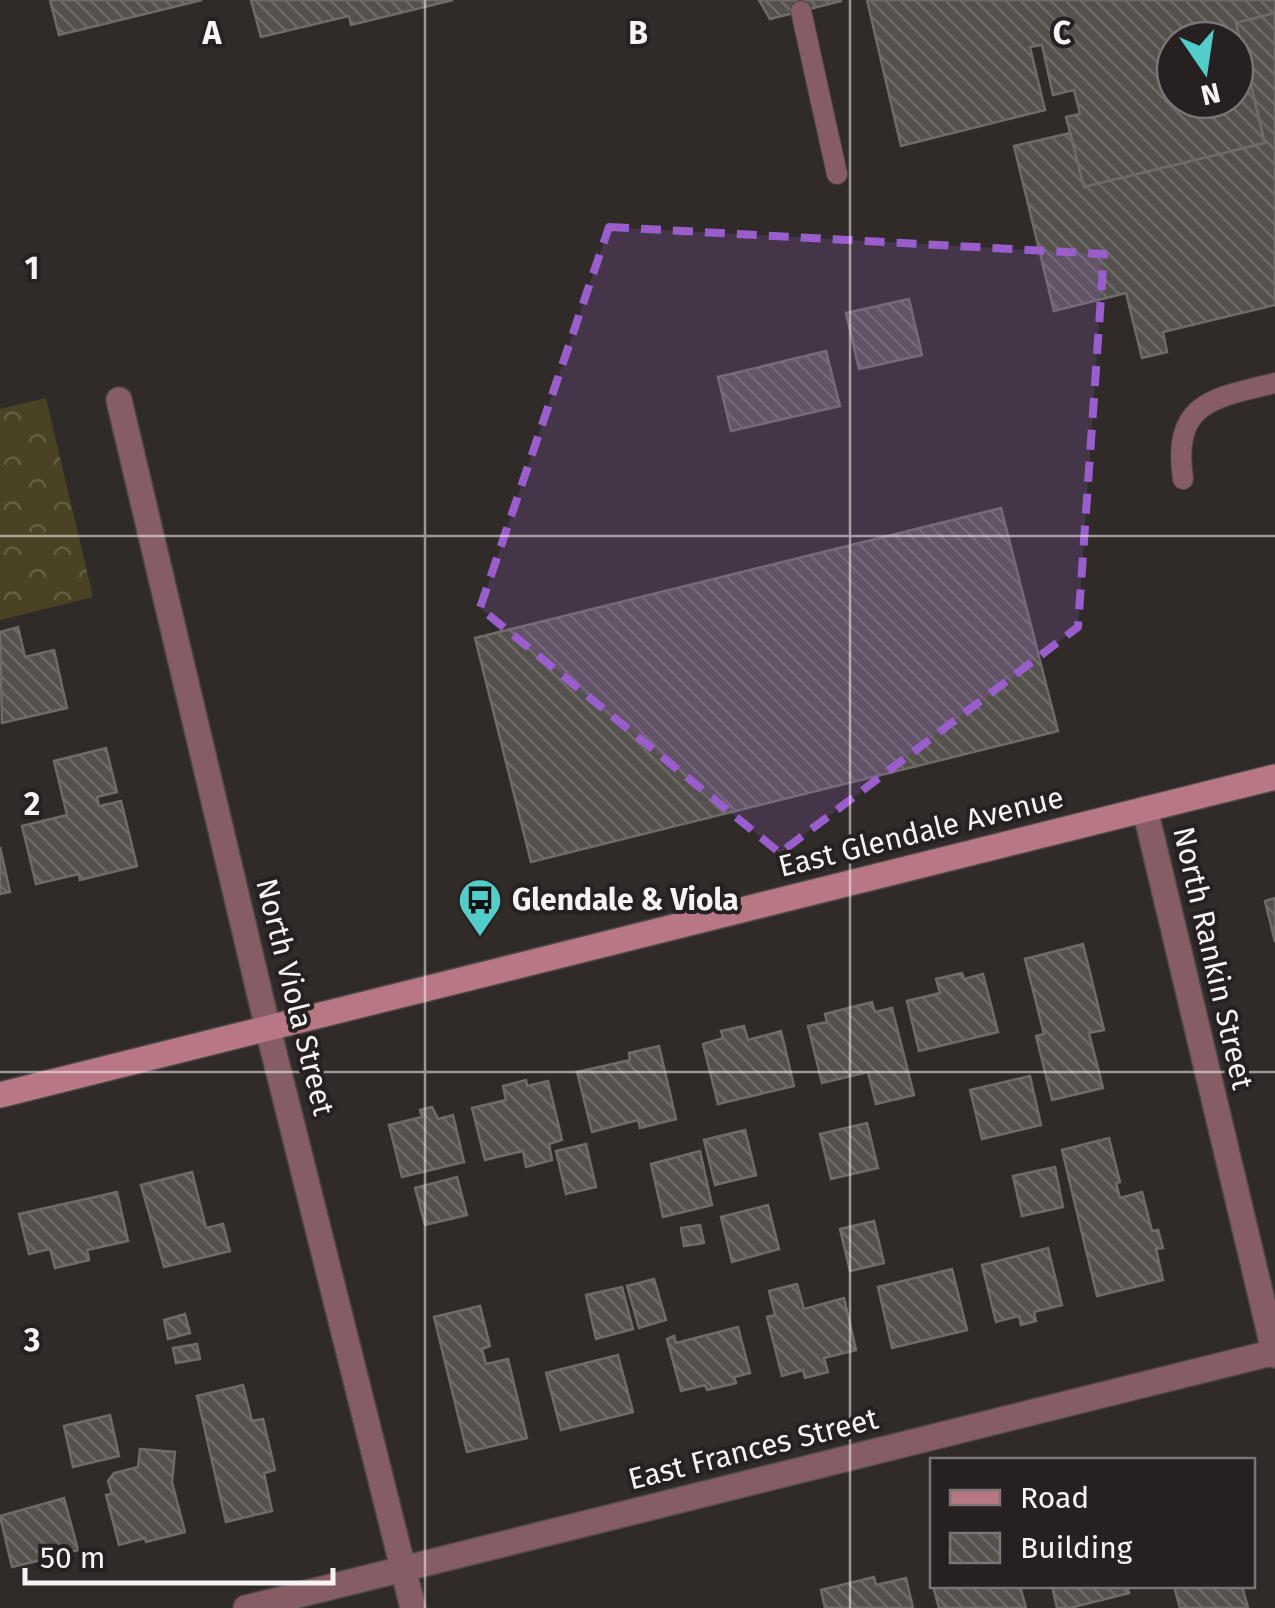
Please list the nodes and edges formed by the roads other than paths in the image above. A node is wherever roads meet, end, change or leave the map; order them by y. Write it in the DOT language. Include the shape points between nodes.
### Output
graph roads {
  1 [pos="801,11"];
  2 [pos="838,174"];
  3 [pos="1275,383"];
  4 [pos="119,400"];
  5 [pos="1183,479"];
  6 [pos="1275,777"];
  7 [pos="1145,809"];
  8 [pos="268,1029"];
  9 [pos="0,1095"];
  10 [pos="1275,1353"];
  11 [pos="404,1569"];
  12 [pos="246,1608"];
  13 [pos="413,1608"];
  1 -- 2 [label="lane"];
  3 -- 5 [label="lane" via="1216,397 1188,421 1179,449"];
  4 -- 8 [label="street, North Viola Street"];
  6 -- 7 [label="street, East Glendale Avenue"];
  7 -- 8 [label="street, East Glendale Avenue"];
  7 -- 10 [label="street, North Rankin Street"];
  8 -- 9 [label="street, East Glendale Avenue"];
  8 -- 11 [label="street, North Viola Street"];
  10 -- 11 [label="street, East Frances Street"];
  11 -- 12 [label="street, East Frances Street"];
  11 -- 13 [label="street, North Viola Street"];
}
